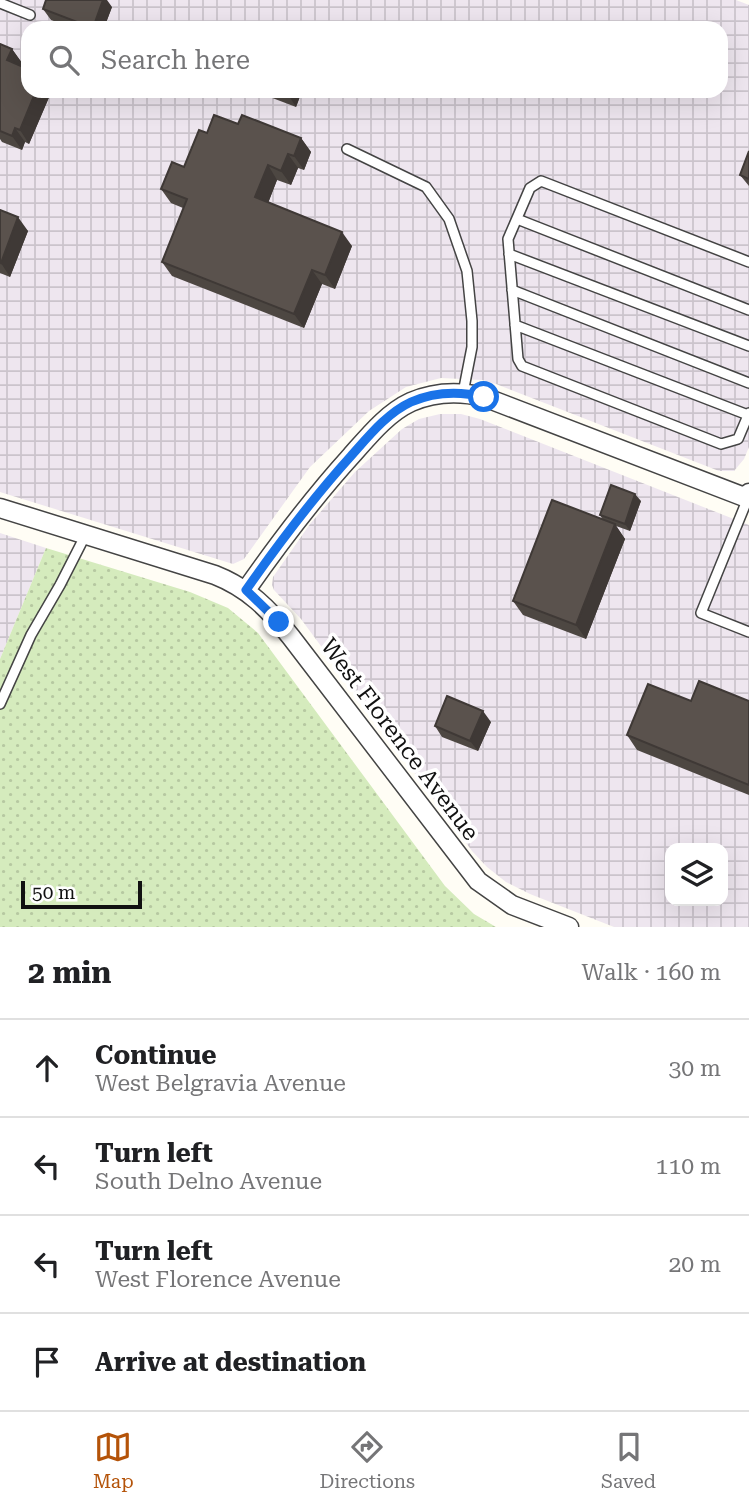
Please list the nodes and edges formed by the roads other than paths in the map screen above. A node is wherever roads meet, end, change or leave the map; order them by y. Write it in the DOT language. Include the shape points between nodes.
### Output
graph roads {
  1 [pos="0,3"];
  2 [pos="30,15"];
  3 [pos="347,149"];
  4 [pos="517,219"];
  5 [pos="509,254"];
  6 [pos="749,262"];
  7 [pos="512,290"];
  8 [pos="749,310"];
  9 [pos="515,325"];
  10 [pos="749,346"];
  11 [pos="749,383"];
  12 [pos="464,393"];
  13 [pos="748,414"];
  14 [pos="748,496"];
  15 [pos="0,508"];
  16 [pos="85,536"];
  17 [pos="246,590"];
  18 [pos="749,632"];
  19 [pos="0,704"];
  20 [pos="569,927"];
  1 -- 2 [label="lane"];
  3 -- 12 [label="lane" via="426,187 449,219 467,271 472,321"];
  4 -- 5 [label="lane" via="508,239"];
  4 -- 6 [label="lane" via="530,188 541,181"];
  4 -- 8 [label="lane"];
  5 -- 7 [label="lane"];
  5 -- 10 [label="lane"];
  7 -- 9 [label="lane"];
  7 -- 11 [label="lane"];
  9 -- 13 [label="lane"];
  9 -- 13 [label="lane" via="522,366 722,444 738,439"];
  12 -- 14 [label="street"];
  12 -- 17 [label="street" via="420,399 397,410 316,495"];
  14 -- 18 [label="lane" via="701,613"];
  15 -- 16 [label="street, West Florence Avenue"];
  16 -- 17 [label="street, West Florence Avenue"];
  16 -- 19 [label="lane"];
  17 -- 20 [label="street, West Florence Avenue" via="291,636 478,881 512,905"];
}
